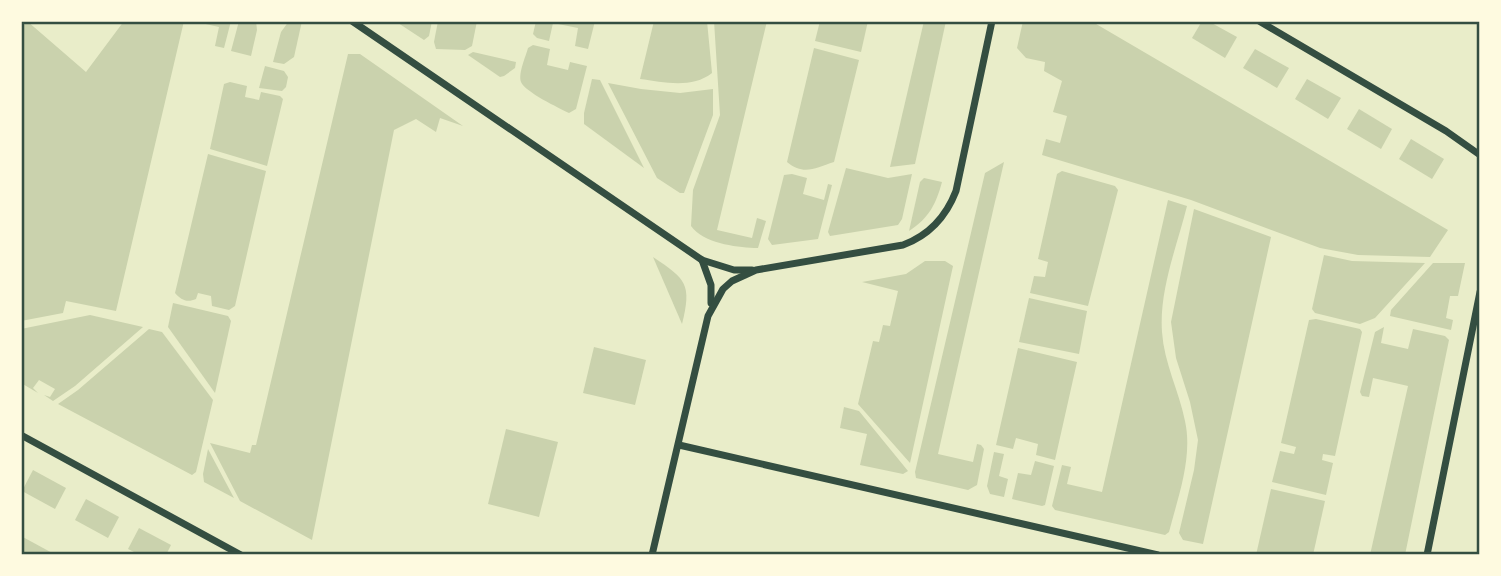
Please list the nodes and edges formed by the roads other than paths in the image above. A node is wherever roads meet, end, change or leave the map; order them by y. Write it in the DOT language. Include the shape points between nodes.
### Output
graph roads {
  1 [pos="352,21"];
  2 [pos="992,21"];
  3 [pos="1259,21"];
  4 [pos="1480,155"];
  5 [pos="702,260"];
  6 [pos="756,270"];
  7 [pos="1480,292"];
  8 [pos="708,316"];
  9 [pos="21,435"];
  10 [pos="678,444"];
  11 [pos="241,555"];
  12 [pos="652,555"];
  13 [pos="1158,555"];
  14 [pos="1427,555"];
  1 -- 5 [label="street"];
  2 -- 6 [label="street" via="956,191 939,223 903,245"];
  3 -- 4 [label="street"];
  5 -- 6 [label="street" via="734,270"];
  5 -- 8 [label="street" via="711,285"];
  6 -- 8 [label="street" via="723,289"];
  7 -- 14 [label="street"];
  8 -- 10 [label="street"];
  9 -- 11 [label="street"];
  10 -- 12 [label="street"];
  10 -- 13 [label="street"];
}
